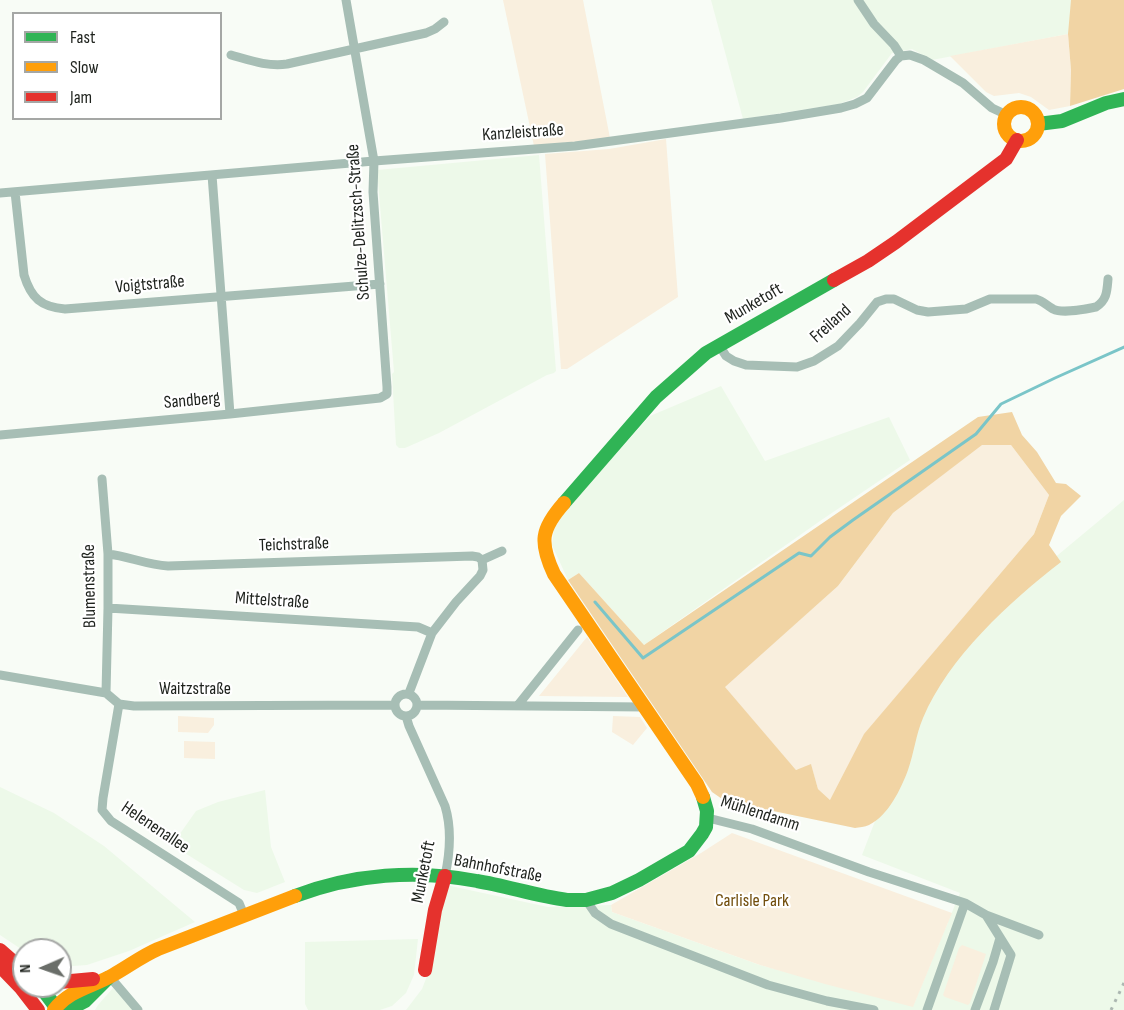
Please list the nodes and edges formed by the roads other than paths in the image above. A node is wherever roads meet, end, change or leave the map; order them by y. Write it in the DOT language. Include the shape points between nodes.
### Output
graph roads {
  1 [pos="346,0"];
  2 [pos="858,0"];
  3 [pos="444,22"];
  4 [pos="354,49"];
  5 [pos="231,55"];
  6 [pos="901,56"];
  7 [pos="1124,99"];
  8 [pos="1006,115"];
  9 [pos="1038,124"];
  10 [pos="1017,140"];
  11 [pos="374,161"];
  12 [pos="212,175"];
  13 [pos="15,192"];
  14 [pos="0,193"];
  15 [pos="1107,279"];
  16 [pos="380,284"];
  17 [pos="220,296"];
  18 [pos="719,345"];
  19 [pos="387,394"];
  20 [pos="230,414"];
  21 [pos="0,435"];
  22 [pos="102,479"];
  23 [pos="543,537"];
  24 [pos="502,551"];
  25 [pos="108,554"];
  26 [pos="482,560"];
  27 [pos="108,608"];
  28 [pos="578,630"];
  29 [pos="432,633"];
  30 [pos="0,675"];
  31 [pos="106,693"];
  32 [pos="409,693"];
  33 [pos="119,704"];
  34 [pos="395,705"];
  35 [pos="418,705"];
  36 [pos="518,705"];
  37 [pos="645,707"];
  38 [pos="406,716"];
  39 [pos="708,818"];
  40 [pos="445,876"];
  41 [pos="586,900"];
  42 [pos="965,903"];
  43 [pos="244,915"];
  44 [pos="986,915"];
  45 [pos="1039,935"];
  46 [pos="1000,938"];
  47 [pos="0,950"];
  48 [pos="12,960"];
  49 [pos="1,967"];
  50 [pos="425,970"];
  51 [pos="110,977"];
  52 [pos="12,979"];
  53 [pos="72,981"];
  54 [pos="93,995"];
  55 [pos="29,998"];
  56 [pos="34,998"];
  57 [pos="58,1009"];
  58 [pos="38,1010"];
  59 [pos="86,1010"];
  60 [pos="138,1010"];
  61 [pos="874,1010"];
  62 [pos="927,1010"];
  63 [pos="975,1010"];
  64 [pos="994,1010"];
  1 -- 4 [label="street, Schulze-Delitzsch-Straße"];
  2 -- 6 [label="street"];
  3 -- 4 [label="street" via="426,33"];
  4 -- 5 [label="street" via="277,65"];
  4 -- 11 [label="street, Schulze-Delitzsch-Straße"];
  6 -- 8 [label="street" via="924,60"];
  6 -- 11 [label="street, Kanzleistraße" via="867,98 841,108 575,146"];
  7 -- 9 [label="street, Munketoft" via="1062,122"];
  8 -- 9 [label="street" via="1016,107 1028,108"];
  8 -- 10 [label="street" via="1005,130"];
  9 -- 10 [label="street, Munketoft" via="1032,136"];
  10 -- 18 [label="street, Munketoft" via="1006,159 868,261"];
  11 -- 12 [label="street, Kanzleistraße"];
  11 -- 16 [label="street, Schulze-Delitzsch-Straße"];
  12 -- 13 [label="street, Kanzleistraße"];
  12 -- 17 [label="street"];
  13 -- 14 [label="street, Kanzleistraße"];
  13 -- 17 [label="street, Voigtstraße" via="24,275 40,302 65,309"];
  15 -- 18 [label="street, Freiland" via="1105,299 1096,307 1061,311 1036,299 990,300 966,309 928,312 886,299 877,302 838,346 796,367 746,365 726,356"];
  16 -- 17 [label="street, Voigtstraße"];
  16 -- 19 [label="street, Schulze-Delitzsch-Straße"];
  17 -- 20 [label="street"];
  18 -- 23 [label="street, Munketoft" via="656,397 555,513"];
  19 -- 20 [label="street, Sandberg" via="380,398"];
  20 -- 21 [label="street, Sandberg"];
  22 -- 25 [label="street, Blumenstraße"];
  23 -- 37 [label="street, Mühlendamm" via="554,573"];
  24 -- 26 [label="street"];
  25 -- 26 [label="street, Teichstraße" via="168,566 472,556"];
  25 -- 27 [label="street, Blumenstraße"];
  26 -- 29 [label="street" via="480,576"];
  27 -- 29 [label="street, Mittelstraße" via="418,627"];
  27 -- 31 [label="street, Blumenstraße"];
  28 -- 36 [label="street"];
  29 -- 32 [label="street"];
  30 -- 31 [label="street"];
  31 -- 33 [label="street"];
  32 -- 34 [label="street" via="399,696"];
  32 -- 35 [label="street"];
  33 -- 34 [label="street, Waitzstraße"];
  33 -- 43 [label="street, Helenenallee" via="102,810 111,821 239,903"];
  34 -- 38 [label="street" via="397,712"];
  35 -- 36 [label="street"];
  35 -- 38 [label="street" via="413,714"];
  36 -- 37 [label="street"];
  37 -- 39 [label="street, Mühlendamm" via="697,784"];
  38 -- 40 [label="street, Munketoft" via="448,817 450,838"];
  39 -- 41 [label="street" via="689,850 638,880"];
  39 -- 42 [label="street, Mühlendamm" via="752,829"];
  40 -- 41 [label="street, Bahnhofstraße" via="552,898"];
  40 -- 43 [label="street, Bahnhofstraße" via="382,876 343,882"];
  40 -- 50 [label="street, Munketoft"];
  41 -- 61 [label="street" via="595,914 611,924 768,985"];
  42 -- 44 [label="street, Mühlendamm"];
  42 -- 62 [label="street"];
  43 -- 51 [label="street, Bahnhofstraße" via="161,948"];
  44 -- 45 [label="street, Mühlendamm"];
  44 -- 46 [label="street"];
  46 -- 63 [label="street"];
  46 -- 64 [label="street" via="1011,956"];
  47 -- 48 [label="street"];
  49 -- 52 [label="street"];
  51 -- 53 [label="street, Bahnhofstraße"];
  51 -- 54 [label="street, Bahnhofstraße"];
  51 -- 57 [label="street, Bahnhofstraße" via="70,995"];
  51 -- 60 [label="street"];
  54 -- 57 [label="street, Bahnhofstraße" via="77,1007"];
  54 -- 59 [label="street, Bahnhofstraße"];
  55 -- 58 [label="street"];
  56 -- 57 [label="street"];
}
